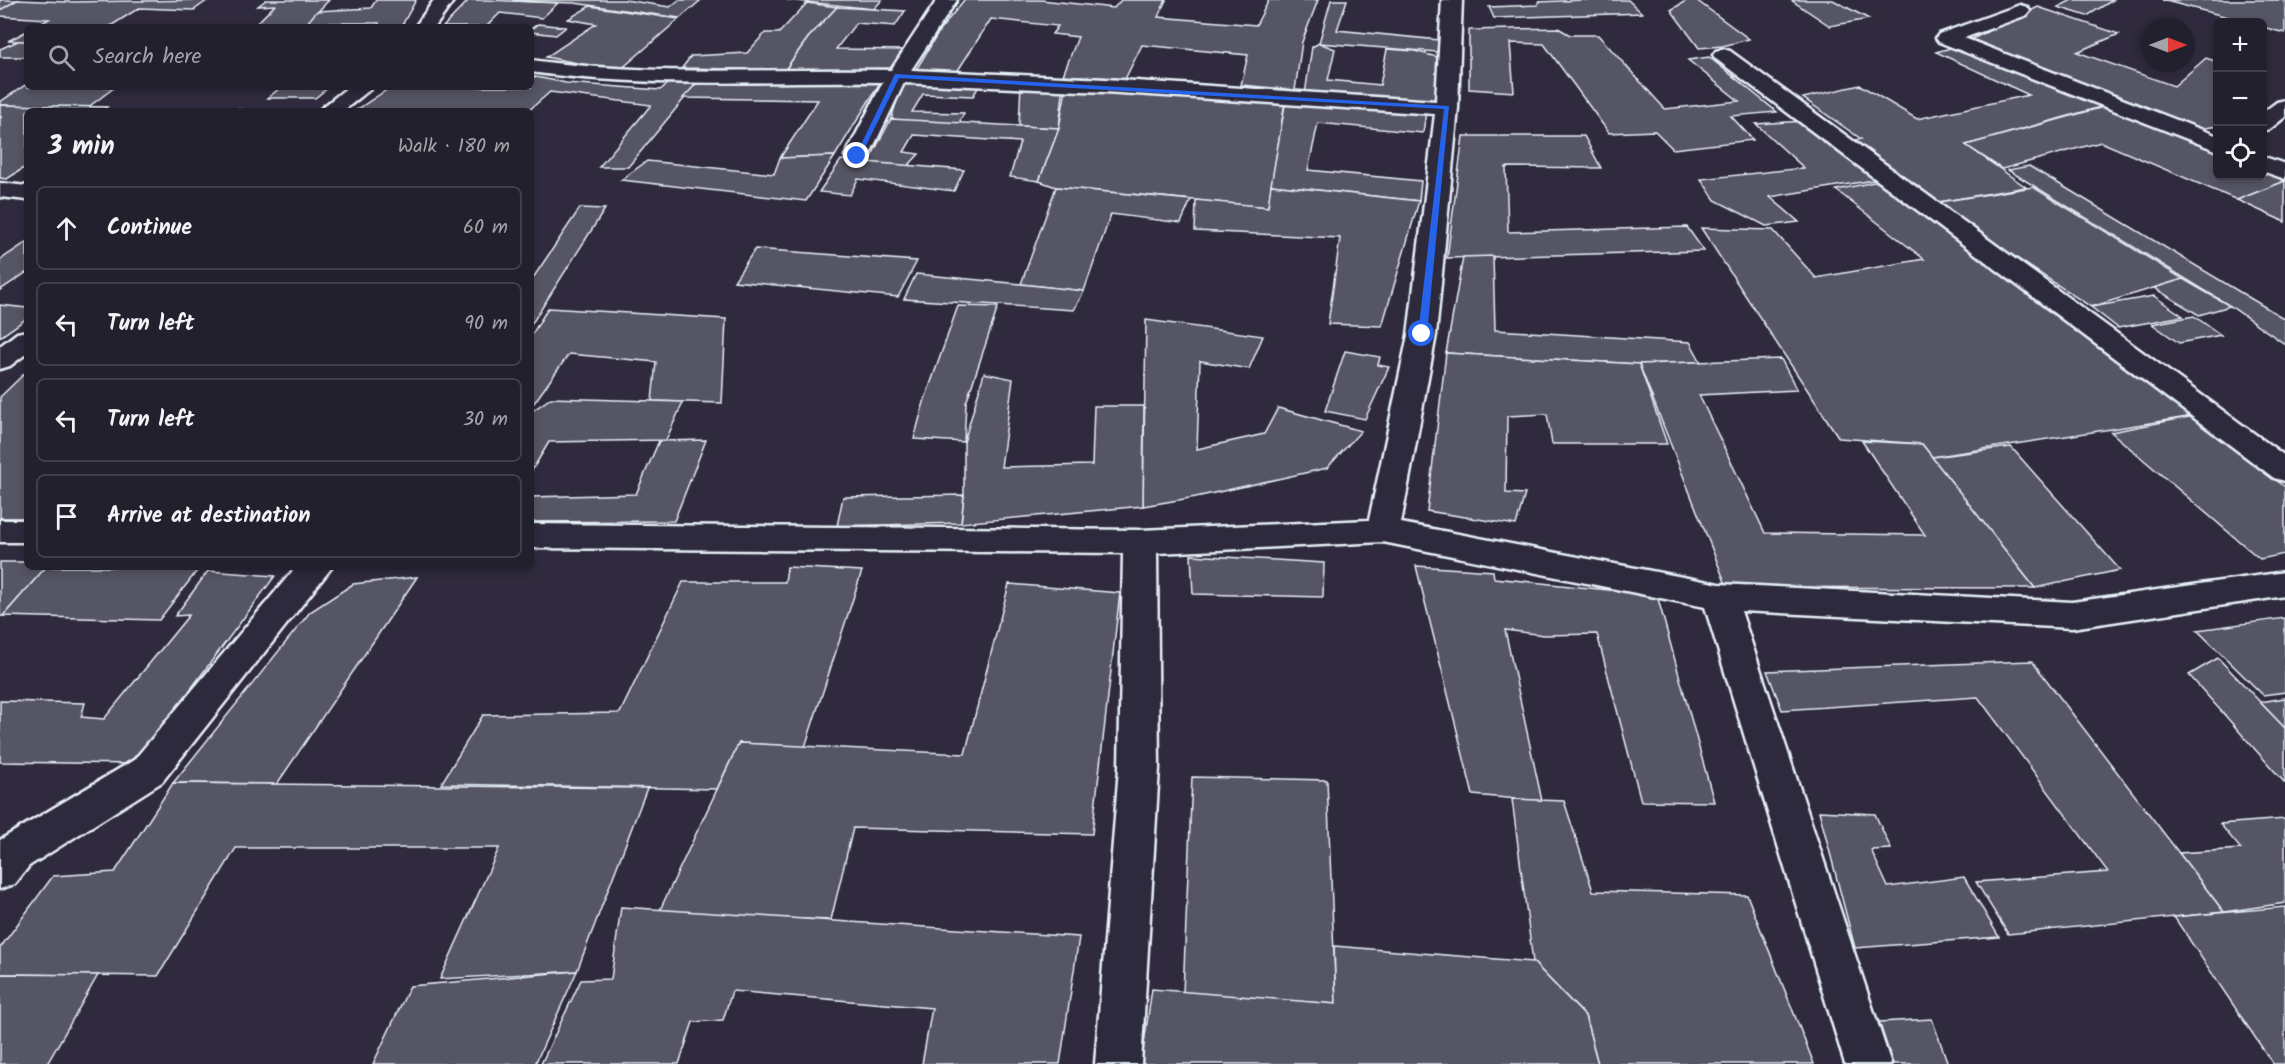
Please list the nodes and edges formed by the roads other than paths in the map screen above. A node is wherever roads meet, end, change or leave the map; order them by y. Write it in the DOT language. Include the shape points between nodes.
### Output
graph roads {
  1 [pos="444,0"];
  2 [pos="947,0"];
  3 [pos="1452,0"];
  4 [pos="2020,11"];
  5 [pos="427,24"];
  6 [pos="1724,54"];
  7 [pos="534,67"];
  8 [pos="897,76"];
  9 [pos="358,90"];
  10 [pos="2285,107"];
  11 [pos="333,108"];
  12 [pos="1447,108"];
  13 [pos="2267,120"];
  14 [pos="2213,142"];
  15 [pos="857,156"];
  16 [pos="2267,165"];
  17 [pos="2285,172"];
  18 [pos="0,190"];
  19 [pos="24,193"];
  20 [pos="24,341"];
  21 [pos="0,360"];
  22 [pos="2285,471"];
  23 [pos="0,531"];
  24 [pos="24,531"];
  25 [pos="1383,531"];
  26 [pos="534,536"];
  27 [pos="1140,542"];
  28 [pos="313,570"];
  29 [pos="2285,584"];
  30 [pos="1719,597"];
  31 [pos="0,871"];
  32 [pos="1118,1064"];
  33 [pos="1868,1064"];
  1 -- 5 [label="street"];
  2 -- 8 [label="street"];
  3 -- 12 [label="street"];
  4 -- 14 [label="street" via="1946,38"];
  6 -- 22 [label="street"];
  7 -- 8 [label="street" via="573,74 644,76"];
  8 -- 12 [label="street"];
  8 -- 15 [label="street"];
  9 -- 11 [label="street"];
  10 -- 13 [label="street"];
  12 -- 25 [label="street" via="1422,334"];
  16 -- 17 [label="street"];
  18 -- 19 [label="street"];
  20 -- 21 [label="street"];
  23 -- 24 [label="street"];
  25 -- 27 [label="street"];
  25 -- 30 [label="street"];
  26 -- 27 [label="street"];
  27 -- 32 [label="street" via="1139,768"];
  28 -- 31 [label="street" via="148,771 14,853"];
  29 -- 30 [label="street" via="2072,615"];
  30 -- 33 [label="street"];
}
